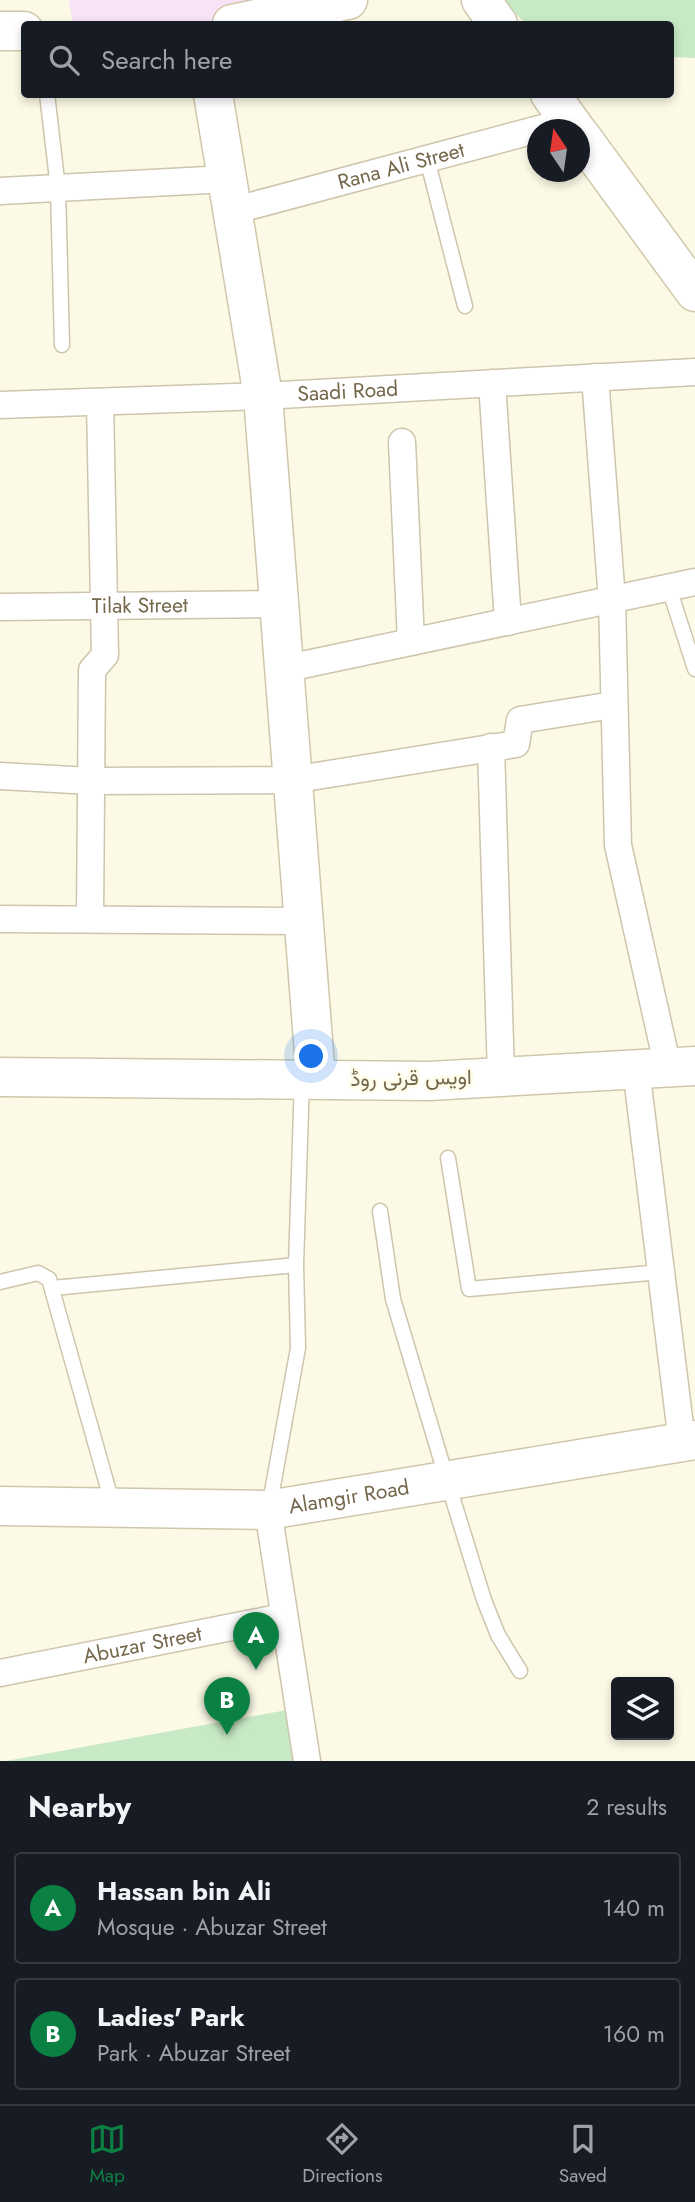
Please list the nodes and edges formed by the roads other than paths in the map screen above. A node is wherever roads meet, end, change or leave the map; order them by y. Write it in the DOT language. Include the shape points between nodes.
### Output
graph roads {
  1 [pos="348,0"];
  2 [pos="481,0"];
  3 [pos="246,21"];
  4 [pos="496,21"];
  5 [pos="0,31"];
  6 [pos="21,31"];
  7 [pos="47,98"];
  8 [pos="214,98"];
  9 [pos="527,132"];
  10 [pos="590,149"];
  11 [pos="428,159"];
  12 [pos="58,188"];
  13 [pos="0,191"];
  14 [pos="230,195"];
  15 [pos="695,292"];
  16 [pos="465,306"];
  17 [pos="62,345"];
  18 [pos="695,372"];
  19 [pos="595,377"];
  20 [pos="492,383"];
  21 [pos="263,396"];
  22 [pos="100,402"];
  23 [pos="0,405"];
  24 [pos="401,442"];
  25 [pos="695,582"];
  26 [pos="669,588"];
  27 [pos="612,600"];
  28 [pos="103,603"];
  29 [pos="278,604"];
  30 [pos="0,607"];
  31 [pos="508,622"];
  32 [pos="411,642"];
  33 [pos="283,669"];
  34 [pos="695,669"];
  35 [pos="613,705"];
  36 [pos="491,747"];
  37 [pos="0,776"];
  38 [pos="292,780"];
  39 [pos="91,781"];
  40 [pos="0,919"];
  41 [pos="90,919"];
  42 [pos="304,921"];
  43 [pos="666,1068"];
  44 [pos="502,1076"];
  45 [pos="0,1077"];
  46 [pos="309,1079"];
  47 [pos="449,1158"];
  48 [pos="380,1211"];
  49 [pos="296,1265"];
  50 [pos="661,1272"];
  51 [pos="0,1282"];
  52 [pos="53,1288"];
  53 [pos="688,1441"];
  54 [pos="447,1480"];
  55 [pos="0,1506"];
  56 [pos="113,1508"];
  57 [pos="268,1510"];
  58 [pos="283,1617"];
  59 [pos="520,1671"];
  60 [pos="0,1673"];
  61 [pos="307,1761"];
  1 -- 3 [label="street"];
  2 -- 4 [label="street"];
  5 -- 6 [label="street"];
  7 -- 12 [label="lane"];
  8 -- 14 [label="street"];
  9 -- 11 [label="street, Rana Ali Street"];
  10 -- 15 [label="street"];
  11 -- 14 [label="street, Rana Ali Street"];
  11 -- 16 [label="lane"];
  12 -- 13 [label="street, Rana Ali Street"];
  12 -- 14 [label="street, Rana Ali Street"];
  12 -- 17 [label="lane"];
  14 -- 21 [label="street"];
  18 -- 19 [label="street, Saadi Road"];
  19 -- 20 [label="street, Saadi Road"];
  19 -- 27 [label="street"];
  20 -- 21 [label="street, Saadi Road"];
  20 -- 31 [label="street"];
  21 -- 22 [label="street, Saadi Road"];
  21 -- 29 [label="street"];
  22 -- 23 [label="street, Saadi Road"];
  22 -- 28 [label="street"];
  24 -- 32 [label="street"];
  25 -- 26 [label="street"];
  26 -- 27 [label="street"];
  26 -- 34 [label="lane"];
  27 -- 31 [label="street"];
  27 -- 35 [label="street"];
  28 -- 29 [label="street, Tilak Street"];
  28 -- 30 [label="street, Tilak Street"];
  28 -- 39 [label="street" via="106,655 92,670"];
  29 -- 33 [label="street"];
  31 -- 32 [label="street"];
  32 -- 33 [label="street"];
  33 -- 38 [label="street"];
  35 -- 36 [label="street" via="520,720 516,744"];
  35 -- 43 [label="street" via="618,845"];
  36 -- 38 [label="street"];
  36 -- 44 [label="street"];
  37 -- 39 [label="street"];
  38 -- 39 [label="street"];
  38 -- 42 [label="street"];
  39 -- 41 [label="street"];
  40 -- 41 [label="street"];
  41 -- 42 [label="street"];
  42 -- 46 [label="street"];
  43 -- 44 [label="street, اویس قرنی روڈ"];
  43 -- 50 [label="street"];
  44 -- 46 [label="street, اویس قرنی روڈ" via="429,1081"];
  45 -- 46 [label="street, اویس قرنی روڈ"];
  46 -- 49 [label="lane"];
  47 -- 50 [label="lane" via="469,1289"];
  48 -- 54 [label="lane" via="393,1299"];
  49 -- 52 [label="lane"];
  49 -- 57 [label="lane" via="298,1348"];
  50 -- 53 [label="street"];
  51 -- 52 [label="lane" via="44,1273"];
  52 -- 56 [label="lane"];
  53 -- 54 [label="street, Alamgir Road"];
  54 -- 57 [label="street, Alamgir Road"];
  54 -- 59 [label="lane" via="484,1600"];
  55 -- 56 [label="street, Alamgir Road"];
  56 -- 57 [label="street, Alamgir Road"];
  57 -- 58 [label="street"];
  58 -- 60 [label="street, Abuzar Street"];
  58 -- 61 [label="street"];
}
